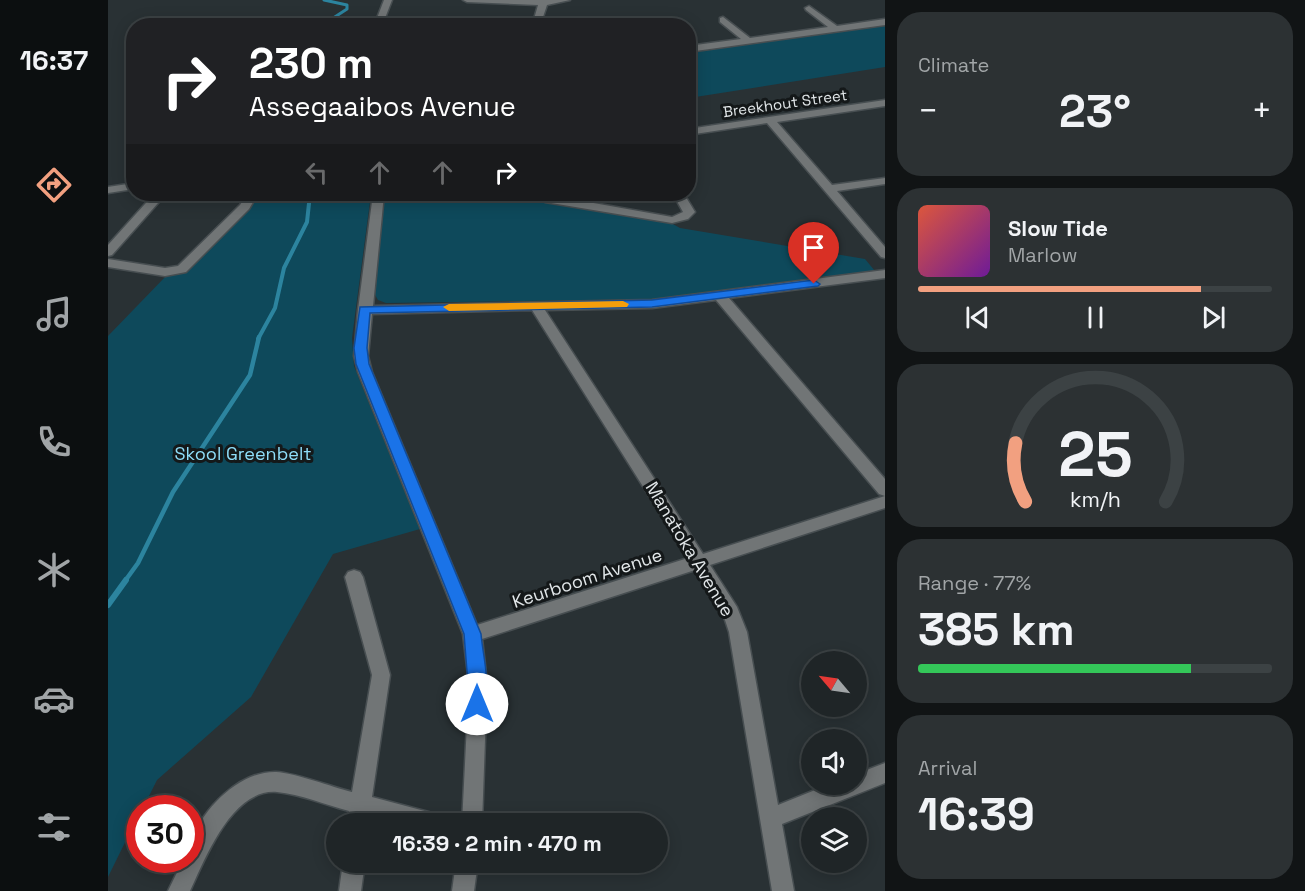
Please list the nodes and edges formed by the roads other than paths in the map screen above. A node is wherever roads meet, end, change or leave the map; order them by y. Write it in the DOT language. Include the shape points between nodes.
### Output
graph roads {
  1 [pos="382,0"];
  2 [pos="388,0"];
  3 [pos="467,0"];
  4 [pos="479,0"];
  5 [pos="566,0"];
  6 [pos="543,3"];
  7 [pos="808,9"];
  8 [pos="382,11"];
  9 [pos="380,18"];
  10 [pos="538,18"];
  11 [pos="723,20"];
  12 [pos="885,22"];
  13 [pos="836,28"];
  14 [pos="748,41"];
  15 [pos="696,49"];
  16 [pos="885,103"];
  17 [pos="770,120"];
  18 [pos="696,131"];
  19 [pos="885,181"];
  20 [pos="126,187"];
  21 [pos="829,189"];
  22 [pos="108,190"];
  23 [pos="154,201"];
  24 [pos="248,201"];
  25 [pos="377,201"];
  26 [pos="557,201"];
  27 [pos="683,201"];
  28 [pos="108,252"];
  29 [pos="885,254"];
  30 [pos="108,264"];
  31 [pos="885,274"];
  32 [pos="720,296"];
  33 [pos="537,306"];
  34 [pos="364,310"];
  35 [pos="885,490"];
  36 [pos="885,502"];
  37 [pos="700,561"];
  38 [pos="354,577"];
  39 [pos="472,634"];
  40 [pos="885,773"];
  41 [pos="867,780"];
  42 [pos="828,795"];
  43 [pos="358,813"];
  44 [pos="472,813"];
  45 [pos="770,818"];
  46 [pos="352,873"];
  47 [pos="465,873"];
  48 [pos="178,891"];
  49 [pos="350,891"];
  50 [pos="463,891"];
  51 [pos="783,891"];
  1 -- 8 [label="street"];
  2 -- 8 [label="street"];
  3 -- 4 [label="street"];
  4 -- 6 [label="street"];
  5 -- 6 [label="street"];
  6 -- 10 [label="street"];
  7 -- 13 [label="street"];
  8 -- 9 [label="street"];
  11 -- 14 [label="street"];
  12 -- 13 [label="street"];
  13 -- 14 [label="street"];
  14 -- 15 [label="street"];
  16 -- 17 [label="street, Breekhout Street"];
  17 -- 18 [label="street, Breekhout Street"];
  17 -- 21 [label="street"];
  19 -- 21 [label="street"];
  20 -- 22 [label="street"];
  21 -- 29 [label="street"];
  23 -- 28 [label="street"];
  24 -- 30 [label="street" via="182,269 165,272"];
  25 -- 34 [label="street"];
  26 -- 27 [label="street" via="672,220 684,218 689,212"];
  31 -- 32 [label="street"];
  32 -- 33 [label="street" via="652,304"];
  32 -- 35 [label="street"];
  33 -- 34 [label="street"];
  33 -- 37 [label="street, Manatoka Avenue"];
  34 -- 39 [label="street" via="361,348 365,372"];
  36 -- 37 [label="street, Keurboom Avenue"];
  37 -- 39 [label="street, Keurboom Avenue"];
  37 -- 45 [label="street, Manatoka Avenue" via="731,612 738,632"];
  38 -- 43 [label="street" via="381,675"];
  39 -- 44 [label="street" via="478,683"];
  40 -- 41 [label="street"];
  42 -- 45 [label="street"];
  43 -- 48 [label="street" via="276,782 260,783 235,797 218,815"];
  45 -- 51 [label="street, Manatoka Avenue"];
  46 -- 49 [label="street"];
  47 -- 50 [label="street"];
}
